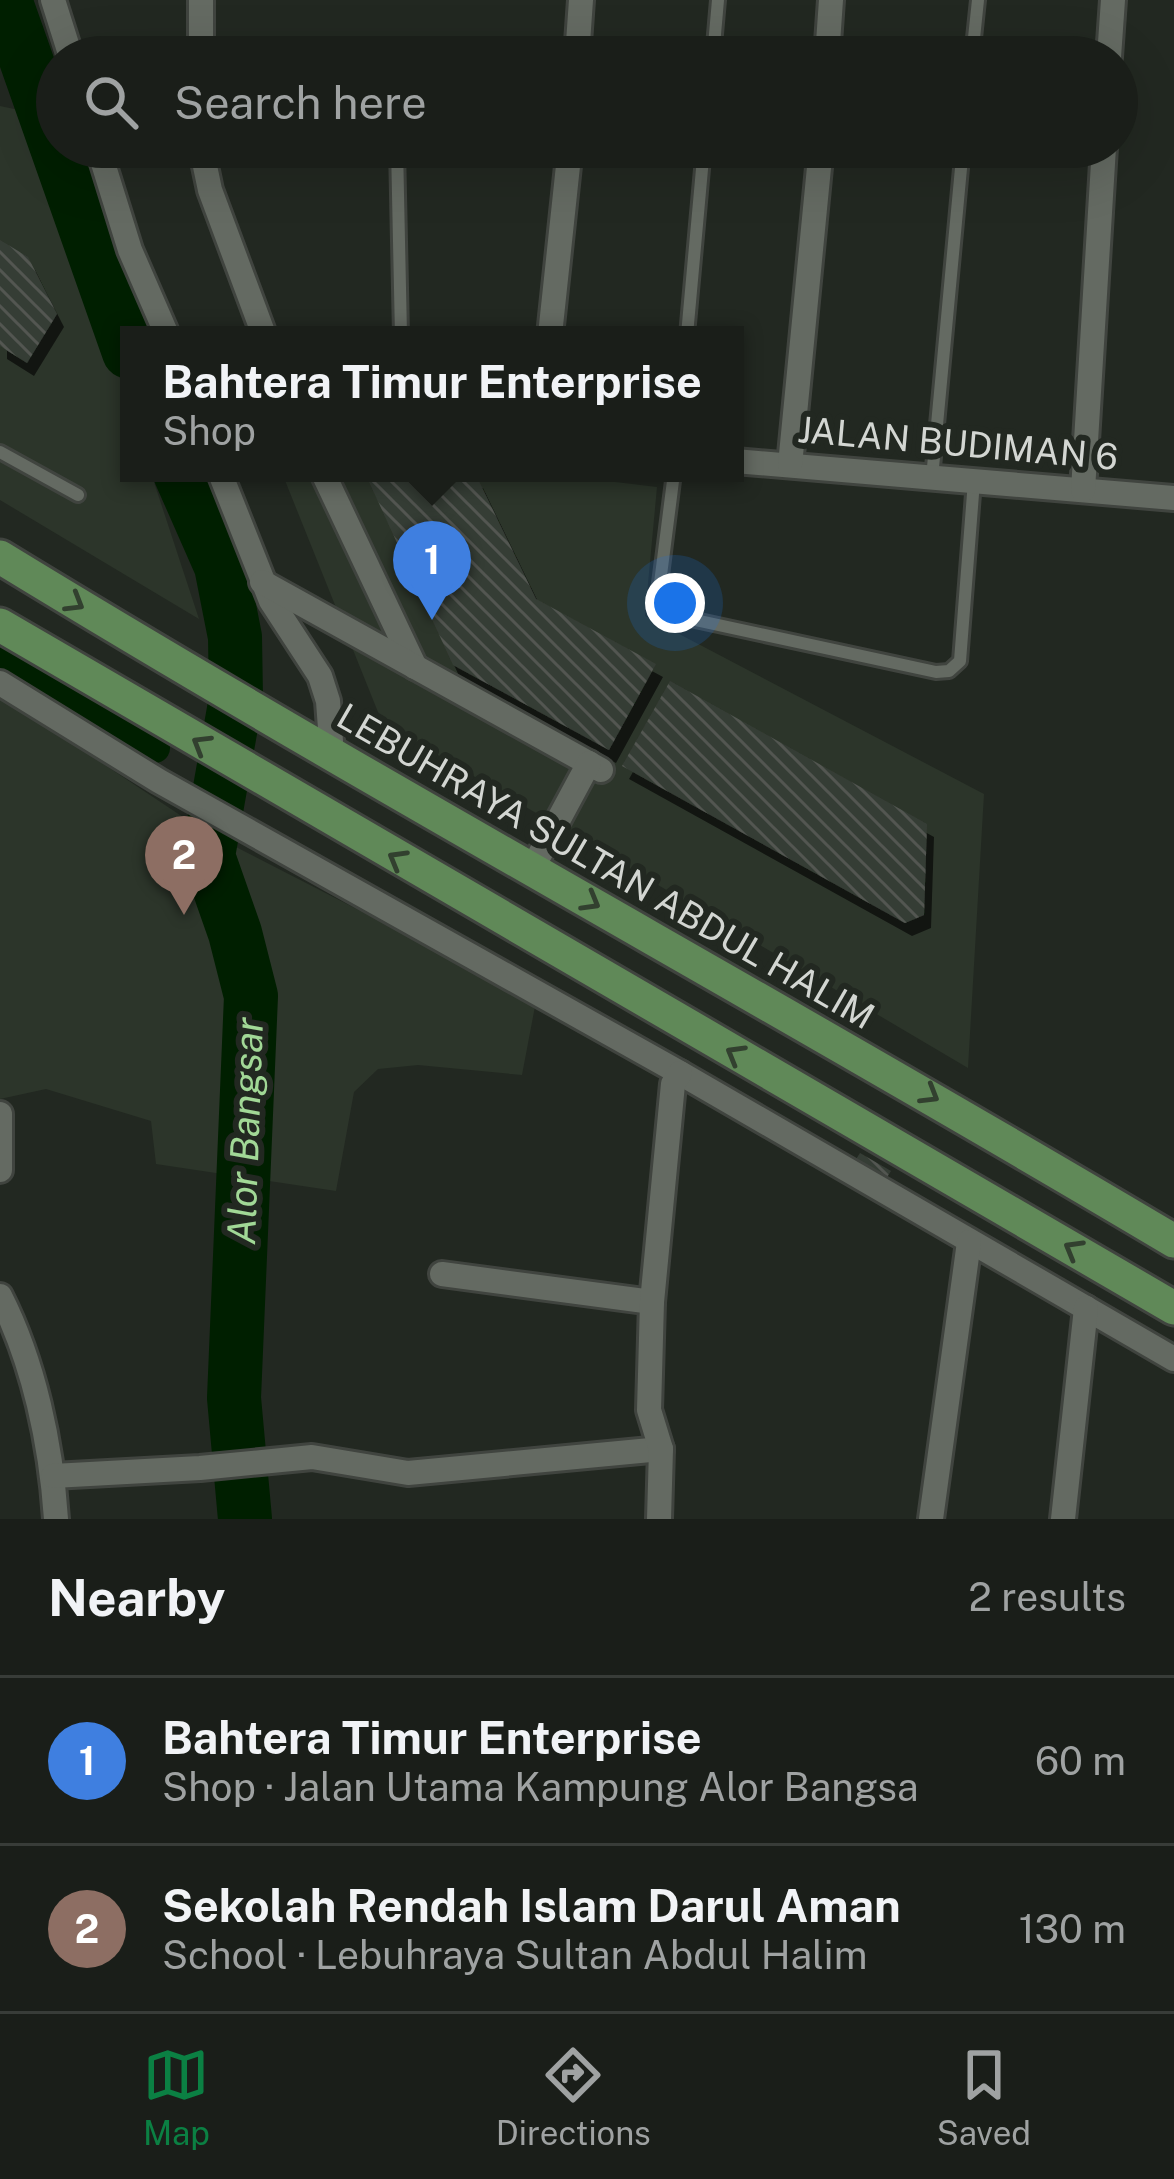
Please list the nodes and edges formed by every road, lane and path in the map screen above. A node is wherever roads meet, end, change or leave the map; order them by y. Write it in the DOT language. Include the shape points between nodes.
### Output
graph roads {
  1 [pos="53,0"];
  2 [pos="201,0"];
  3 [pos="210,0"];
  4 [pos="581,0"];
  5 [pos="718,0"];
  6 [pos="831,0"];
  7 [pos="978,0"];
  8 [pos="1113,0"];
  9 [pos="64,36"];
  10 [pos="201,36"];
  11 [pos="578,36"];
  12 [pos="714,36"];
  13 [pos="828,36"];
  14 [pos="974,36"];
  15 [pos="1110,36"];
  16 [pos="105,168"];
  17 [pos="205,168"];
  18 [pos="397,168"];
  19 [pos="568,168"];
  20 [pos="702,168"];
  21 [pos="819,168"];
  22 [pos="958,168"];
  23 [pos="1102,168"];
  24 [pos="163,326"];
  25 [pos="262,326"];
  26 [pos="401,326"];
  27 [pos="551,326"];
  28 [pos="688,326"];
  29 [pos="0,452"];
  30 [pos="744,462"];
  31 [pos="790,465"];
  32 [pos="932,478"];
  33 [pos="974,481"];
  34 [pos="223,482"];
  35 [pos="327,482"];
  36 [pos="673,482"];
  37 [pos="1083,490"];
  38 [pos="78,495"];
  39 [pos="1174,498"];
  40 [pos="0,557"];
  41 [pos="262,582"];
  42 [pos="0,625"];
  43 [pos="415,667"];
  44 [pos="0,683"];
  45 [pos="319,748"];
  46 [pos="532,869"];
  47 [pos="680,1073"];
  48 [pos="0,1114"];
  49 [pos="0,1170"];
  50 [pos="1174,1240"];
  51 [pos="969,1242"];
  52 [pos="442,1274"];
  53 [pos="0,1295"];
  54 [pos="652,1302"];
  55 [pos="1086,1308"];
  56 [pos="1174,1308"];
  57 [pos="1174,1359"];
  58 [pos="661,1449"];
  59 [pos="53,1476"];
  60 [pos="56,1519"];
  61 [pos="659,1519"];
  62 [pos="931,1519"];
  63 [pos="1063,1519"];
  1 -- 9 [label="street"];
  2 -- 3 [label="street"];
  2 -- 10 [label="street"];
  4 -- 11 [label="street"];
  5 -- 12 [label="lane"];
  6 -- 13 [label="street"];
  7 -- 14 [label="lane"];
  8 -- 15 [label="street"];
  16 -- 24 [label="street"];
  17 -- 25 [label="street"];
  18 -- 26 [label="lane"];
  19 -- 27 [label="street"];
  20 -- 28 [label="lane"];
  21 -- 31 [label="street"];
  22 -- 32 [label="lane"];
  23 -- 37 [label="street"];
  29 -- 38 [label="lane"];
  30 -- 31 [label="street, JALAN BUDIMAN 6"];
  31 -- 32 [label="street, JALAN BUDIMAN 6"];
  32 -- 33 [label="street, JALAN BUDIMAN 6"];
  33 -- 36 [label="lane" via="959,661 936,672 672,615 659,605 659,591"];
  33 -- 37 [label="street, JALAN BUDIMAN 6"];
  34 -- 41 [label="street"];
  35 -- 43 [label="street"];
  37 -- 39 [label="street, JALAN BUDIMAN 6"];
  40 -- 45 [label="main road, LEBUHRAYA SULTAN ABDUL HALIM, one-way"];
  41 -- 43 [label="street"];
  41 -- 45 [label="street" via="320,676 328,701"];
  56 -- 42 [label="main road, one-way"];
  43 -- 46 [label="street" via="595,766"];
  44 -- 47 [label="street"];
  45 -- 46 [label="main road, LEBUHRAYA SULTAN ABDUL HALIM"];
  46 -- 50 [label="main road, LEBUHRAYA SULTAN ABDUL HALIM, one-way"];
  47 -- 51 [label="street"];
  47 -- 54 [label="street"];
  48 -- 49 [label="street"];
  51 -- 55 [label="street"];
  51 -- 62 [label="street"];
  52 -- 54 [label="street"];
  53 -- 59 [label="street" via="16,1327"];
  54 -- 58 [label="street" via="649,1410"];
  55 -- 57 [label="street"];
  55 -- 63 [label="street"];
  58 -- 59 [label="street" via="408,1472 312,1457"];
  58 -- 61 [label="street"];
  59 -- 60 [label="street"];
}
